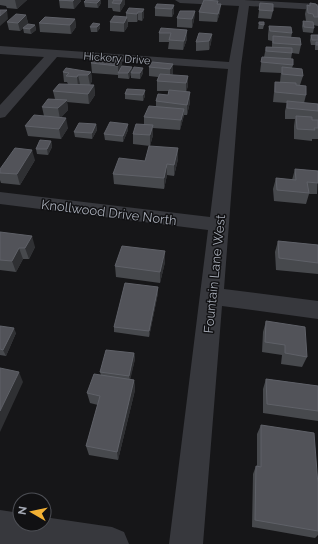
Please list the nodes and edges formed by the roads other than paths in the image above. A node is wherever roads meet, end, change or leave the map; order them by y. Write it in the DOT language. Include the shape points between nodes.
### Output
graph roads {
  1 [pos="180,0"];
  2 [pos="255,3"];
  3 [pos="318,7"];
  4 [pos="0,50"];
  5 [pos="53,54"];
  6 [pos="235,66"];
  7 [pos="0,114"];
  8 [pos="0,198"];
  9 [pos="219,225"];
  10 [pos="212,296"];
  11 [pos="318,310"];
  12 [pos="0,527"];
  13 [pos="112,544"];
  14 [pos="186,544"];
  1 -- 2 [label="street"];
  2 -- 3 [label="street"];
  2 -- 6 [label="street, Fountain Lane West"];
  4 -- 5 [label="street, Hickory Drive"];
  5 -- 6 [label="street, Hickory Drive"];
  5 -- 7 [label="street"];
  6 -- 9 [label="street, Fountain Lane West"];
  8 -- 9 [label="street, Knollwood Drive North"];
  9 -- 10 [label="street, Fountain Lane West"];
  10 -- 11 [label="street"];
  10 -- 14 [label="street, Fountain Lane West"];
  12 -- 13 [label="street"];
}
